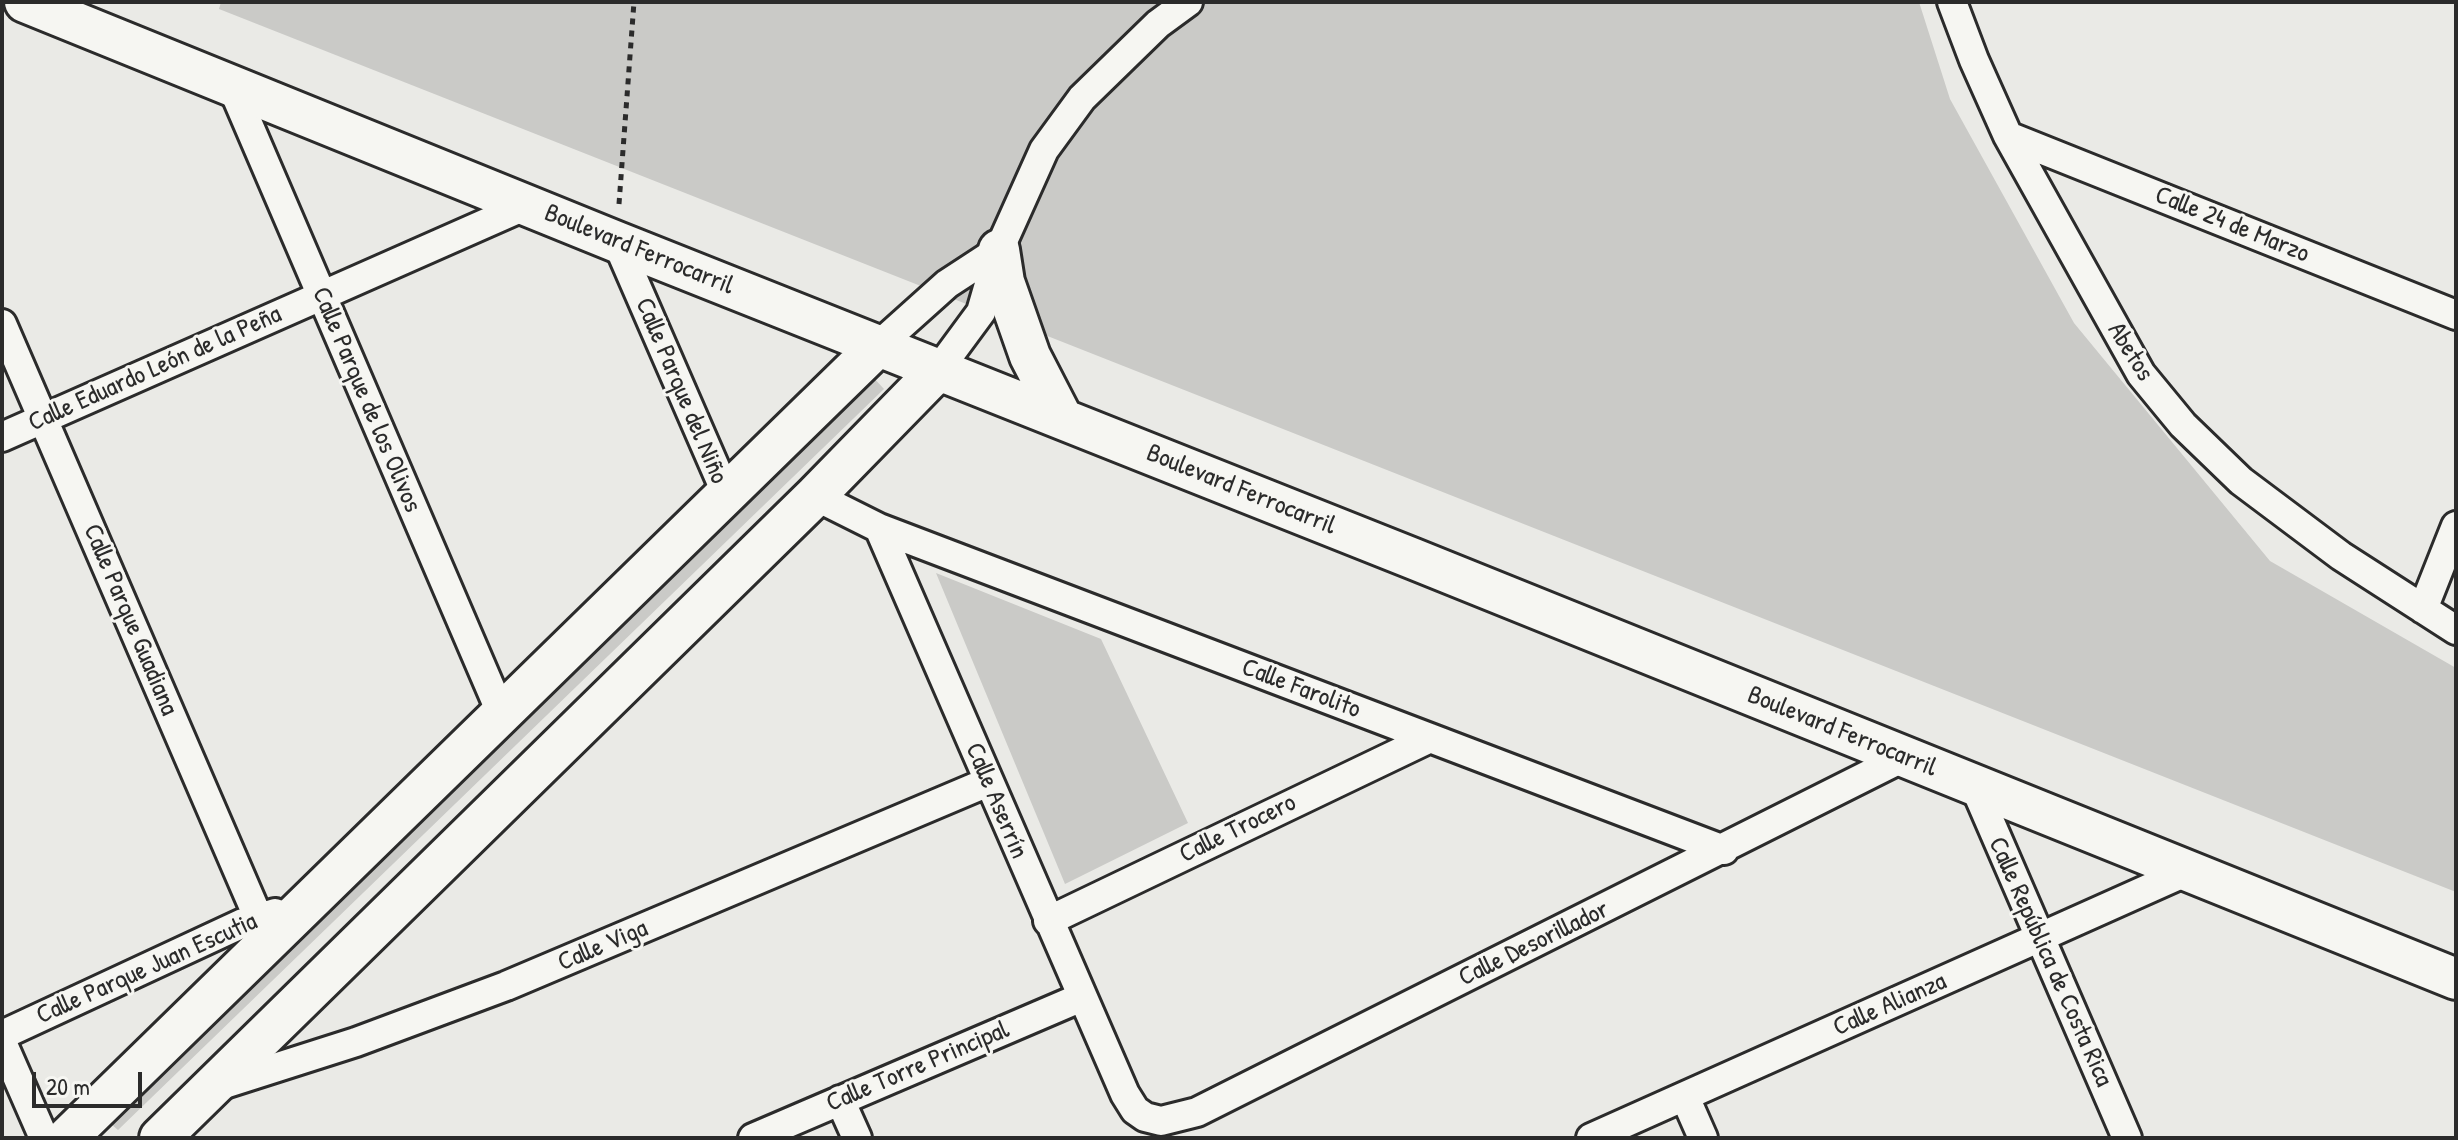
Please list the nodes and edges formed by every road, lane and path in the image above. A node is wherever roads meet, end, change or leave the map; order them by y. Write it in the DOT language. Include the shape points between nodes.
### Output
graph roads {
  1 [pos="25,2"];
  2 [pos="634,2"];
  3 [pos="1188,2"];
  4 [pos="1952,2"];
  5 [pos="231,84"];
  6 [pos="2008,136"];
  7 [pos="527,205"];
  8 [pos="617,242"];
  9 [pos="999,250"];
  10 [pos="322,295"];
  11 [pos="2456,315"];
  12 [pos="2,324"];
  13 [pos="879,345"];
  14 [pos="939,369"];
  15 [pos="43,418"];
  16 [pos="1062,418"];
  17 [pos="2,437"];
  18 [pos="727,495"];
  19 [pos="815,496"];
  20 [pos="2456,526"];
  21 [pos="879,528"];
  22 [pos="2423,609"];
  23 [pos="2456,630"];
  24 [pos="502,715"];
  25 [pos="1430,738"];
  26 [pos="1904,757"];
  27 [pos="988,782"];
  28 [pos="1974,785"];
  29 [pos="1724,850"];
  30 [pos="2188,871"];
  31 [pos="276,915"];
  32 [pos="1048,921"];
  33 [pos="2040,938"];
  34 [pos="2456,979"];
  35 [pos="1082,997"];
  36 [pos="2,1035"];
  37 [pos="2,1042"];
  38 [pos="210,1089"];
  39 [pos="1685,1097"];
  40 [pos="840,1100"];
  41 [pos="1161,1121"];
  42 [pos="44,1138"];
  43 [pos="67,1138"];
  44 [pos="160,1138"];
  45 [pos="753,1138"];
  46 [pos="857,1138"];
  47 [pos="1591,1138"];
  48 [pos="1703,1138"];
  49 [pos="2127,1138"];
  1 -- 5 [label="main road, Boulevard Ferrocarril"];
  2 -- 8 [label="path"];
  3 -- 9 [label="street" via="1082,98 1044,150"];
  4 -- 6 [label="street, Abetos"];
  5 -- 7 [label="main road, Boulevard Ferrocarril"];
  5 -- 10 [label="street, Calle Parque de los Olivos"];
  6 -- 11 [label="street, Calle 24 de Marzo"];
  6 -- 22 [label="street, Abetos" via="2141,374 2183,425 2287,517"];
  7 -- 8 [label="main road, Boulevard Ferrocarril"];
  7 -- 10 [label="street, Calle Eduardo León de la Peña"];
  8 -- 13 [label="main road, Boulevard Ferrocarril"];
  8 -- 18 [label="street, Calle Parque del Niño"];
  9 -- 13 [label="street" via="947,284"];
  9 -- 14 [label="street" via="981,312"];
  9 -- 16 [label="main road" via="1004,282 1030,356"];
  10 -- 15 [label="street, Calle Eduardo León de la Peña"];
  10 -- 24 [label="street, Calle Parque de los Olivos"];
  12 -- 15 [label="street, Calle Parque Guadiana"];
  13 -- 14 [label="main road, Boulevard Ferrocarril"];
  13 -- 18 [label="main road"];
  14 -- 16 [label="main road, Boulevard Ferrocarril"];
  14 -- 19 [label="main road"];
  15 -- 17 [label="street, Calle Eduardo León de la Peña"];
  15 -- 31 [label="street, Calle Parque Guadiana"];
  16 -- 26 [label="main road, Boulevard Ferrocarril"];
  18 -- 24 [label="main road"];
  19 -- 21 [label="street"];
  19 -- 38 [label="main road"];
  20 -- 22 [label="street"];
  21 -- 25 [label="street, Calle Farolito"];
  21 -- 27 [label="street, Calle Aserrín"];
  22 -- 23 [label="street, Abetos"];
  24 -- 31 [label="main road"];
  25 -- 29 [label="street, Calle Farolito"];
  25 -- 32 [label="street, Calle Trocero"];
  26 -- 28 [label="main road, Boulevard Ferrocarril"];
  26 -- 29 [label="street, Calle Desorillador"];
  27 -- 32 [label="street, Calle Aserrín"];
  27 -- 38 [label="street, Calle Viga" via="506,986"];
  28 -- 30 [label="main road, Boulevard Ferrocarril"];
  28 -- 33 [label="street, Calle República de Costa Rica"];
  29 -- 41 [label="street, Calle Desorillador" via="1197,1112"];
  30 -- 33 [label="street, Calle Alianza"];
  30 -- 34 [label="main road, Boulevard Ferrocarril"];
  31 -- 36 [label="street, Calle Parque Juan Escutia"];
  31 -- 43 [label="main road"];
  32 -- 35 [label="street, Calle Aserrín"];
  33 -- 39 [label="street, Calle Alianza"];
  33 -- 49 [label="street, Calle República de Costa Rica"];
  35 -- 40 [label="street, Calle Torre Principal"];
  35 -- 41 [label="street, Calle Aserrín" via="1135,1110"];
  37 -- 42 [label="street"];
  38 -- 44 [label="main road"];
  39 -- 47 [label="street, Calle Alianza"];
  39 -- 48 [label="street"];
  40 -- 45 [label="street, Calle Torre Principal"];
  40 -- 46 [label="street"];
}
